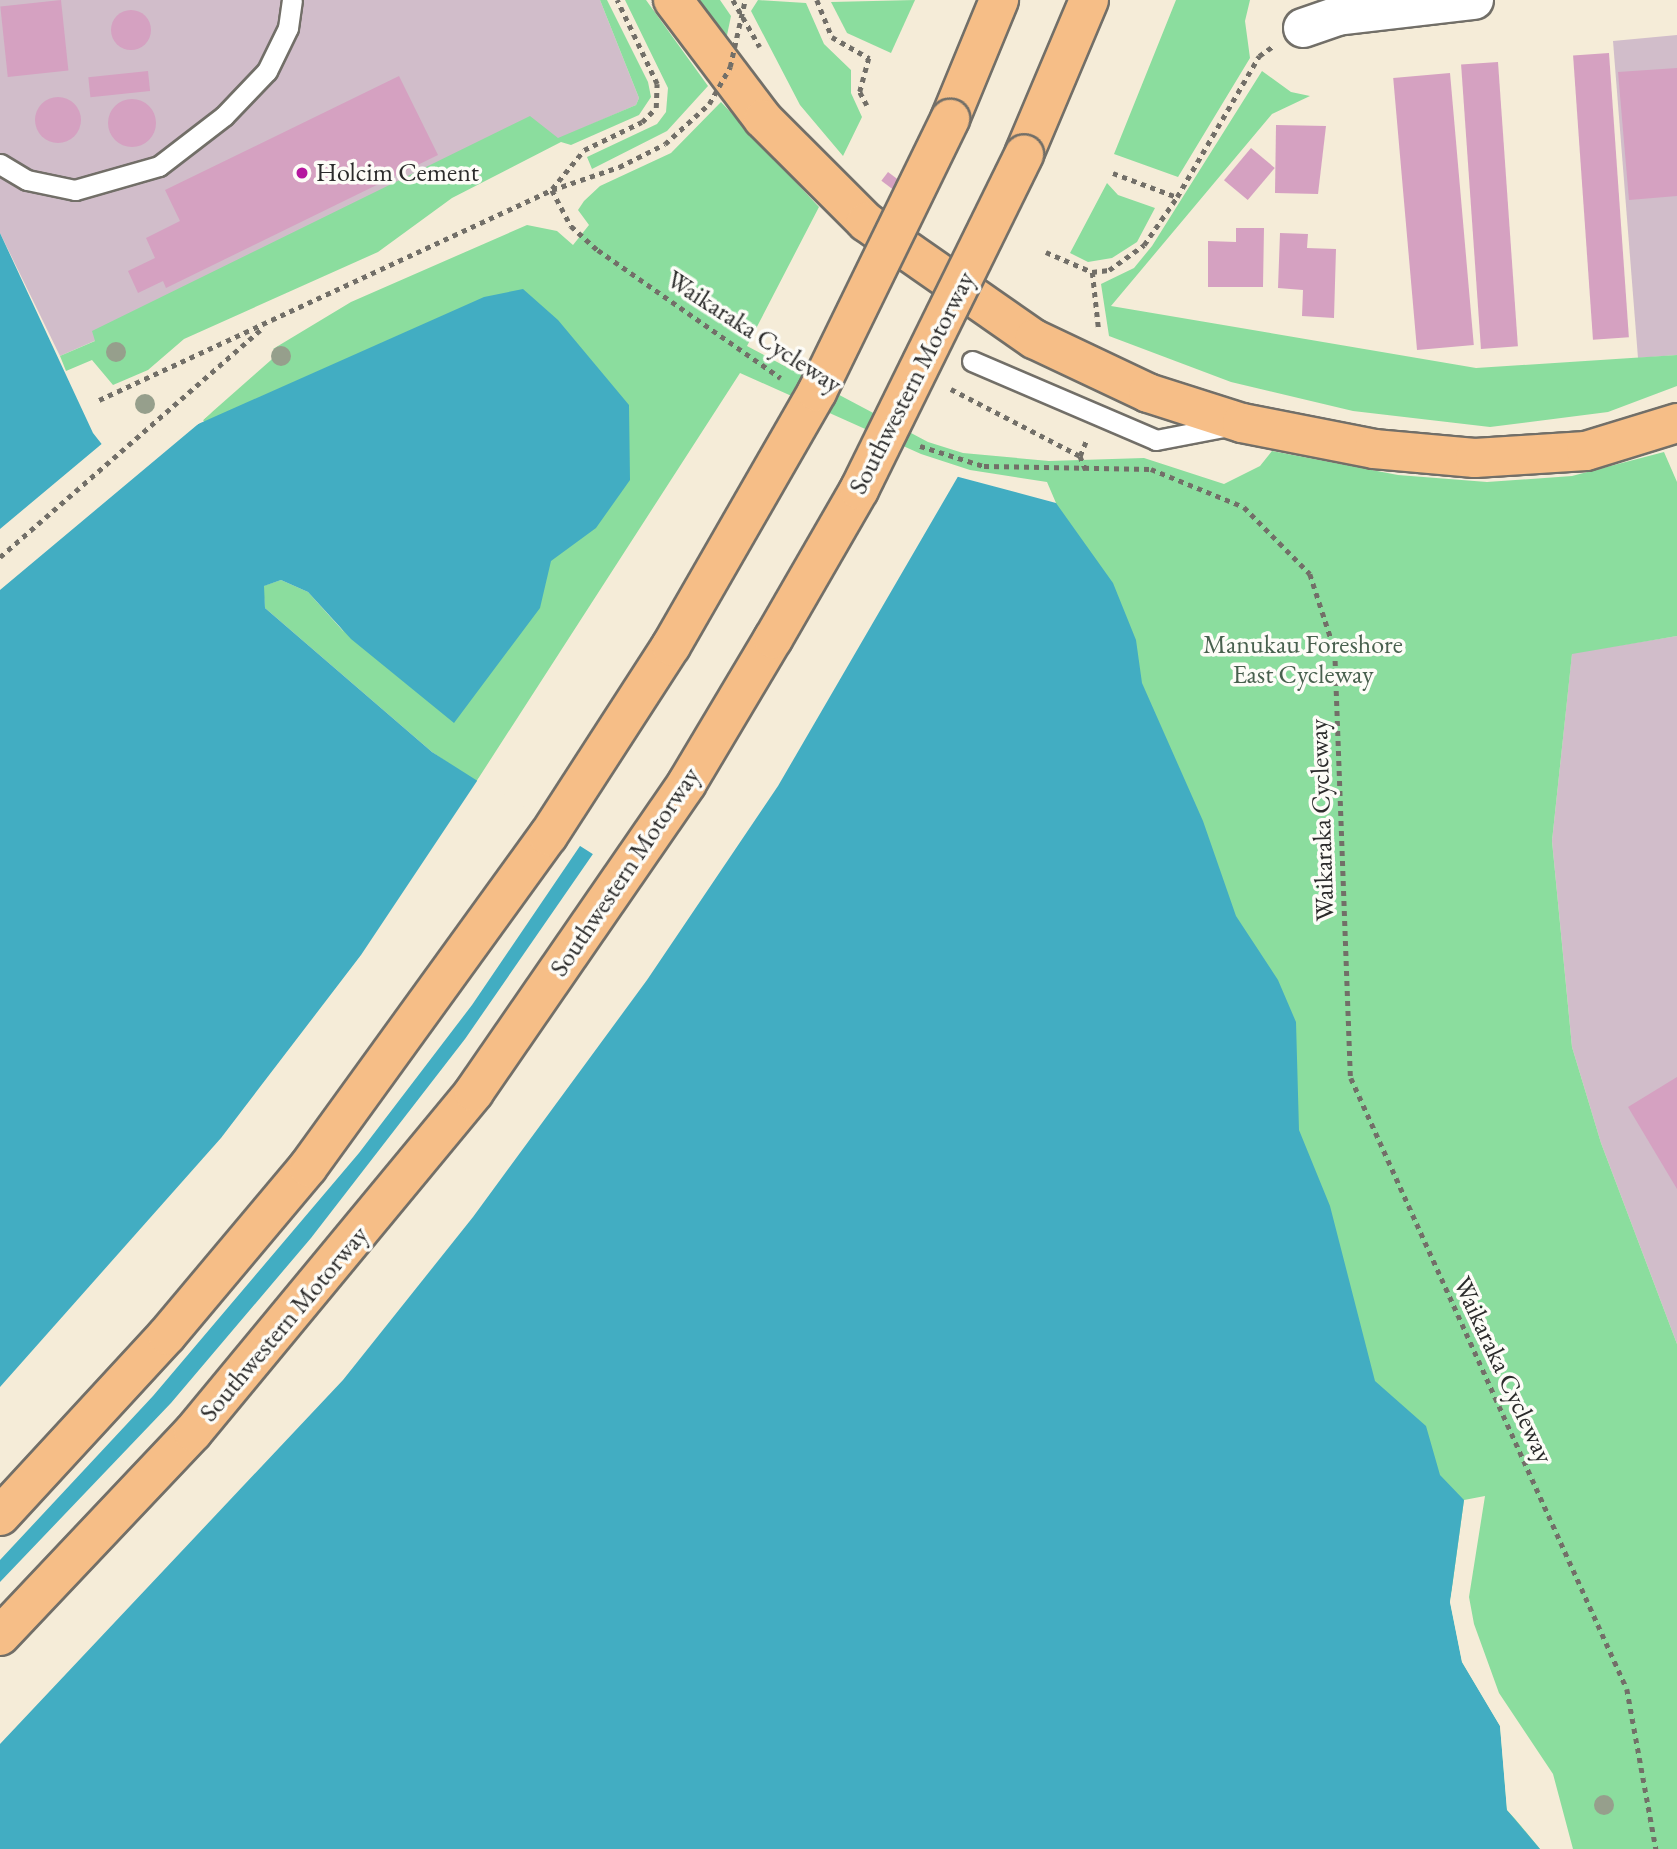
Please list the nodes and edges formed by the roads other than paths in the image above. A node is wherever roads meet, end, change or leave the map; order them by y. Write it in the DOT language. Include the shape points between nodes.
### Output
graph roads {
  1 [pos="292,0"];
  2 [pos="673,0"];
  3 [pos="999,0"];
  4 [pos="1089,0"];
  5 [pos="1097,0"];
  6 [pos="1474,0"];
  7 [pos="1303,28"];
  8 [pos="1069,50"];
  9 [pos="0,164"];
  10 [pos="972,361"];
  11 [pos="1677,422"];
  12 [pos="1242,423"];
  13 [pos="0,1516"];
  14 [pos="0,1636"];
  1 -- 9 [label="lane" via="288,27 267,71 224,116 159,166 75,190 27,180"];
  2 -- 12 [label="main road" via="763,119 866,222 925,268 1098,372"];
  3 -- 13 [label="main road, bridge" via="950,119 817,392 671,646 525,869 308,1167 167,1335"];
  4 -- 8 [label="main road, Southwestern Motorway"];
  5 -- 8 [label="main road"];
  6 -- 7 [label="street" via="1337,16"];
  8 -- 14 [label="main road, Southwestern Motorway, bridge" via="1024,154 865,478 687,783 513,1035 330,1273 193,1432"];
  10 -- 12 [label="lane" via="1156,440"];
  11 -- 12 [label="main road" via="1587,451 1511,459 1374,449"];
}
